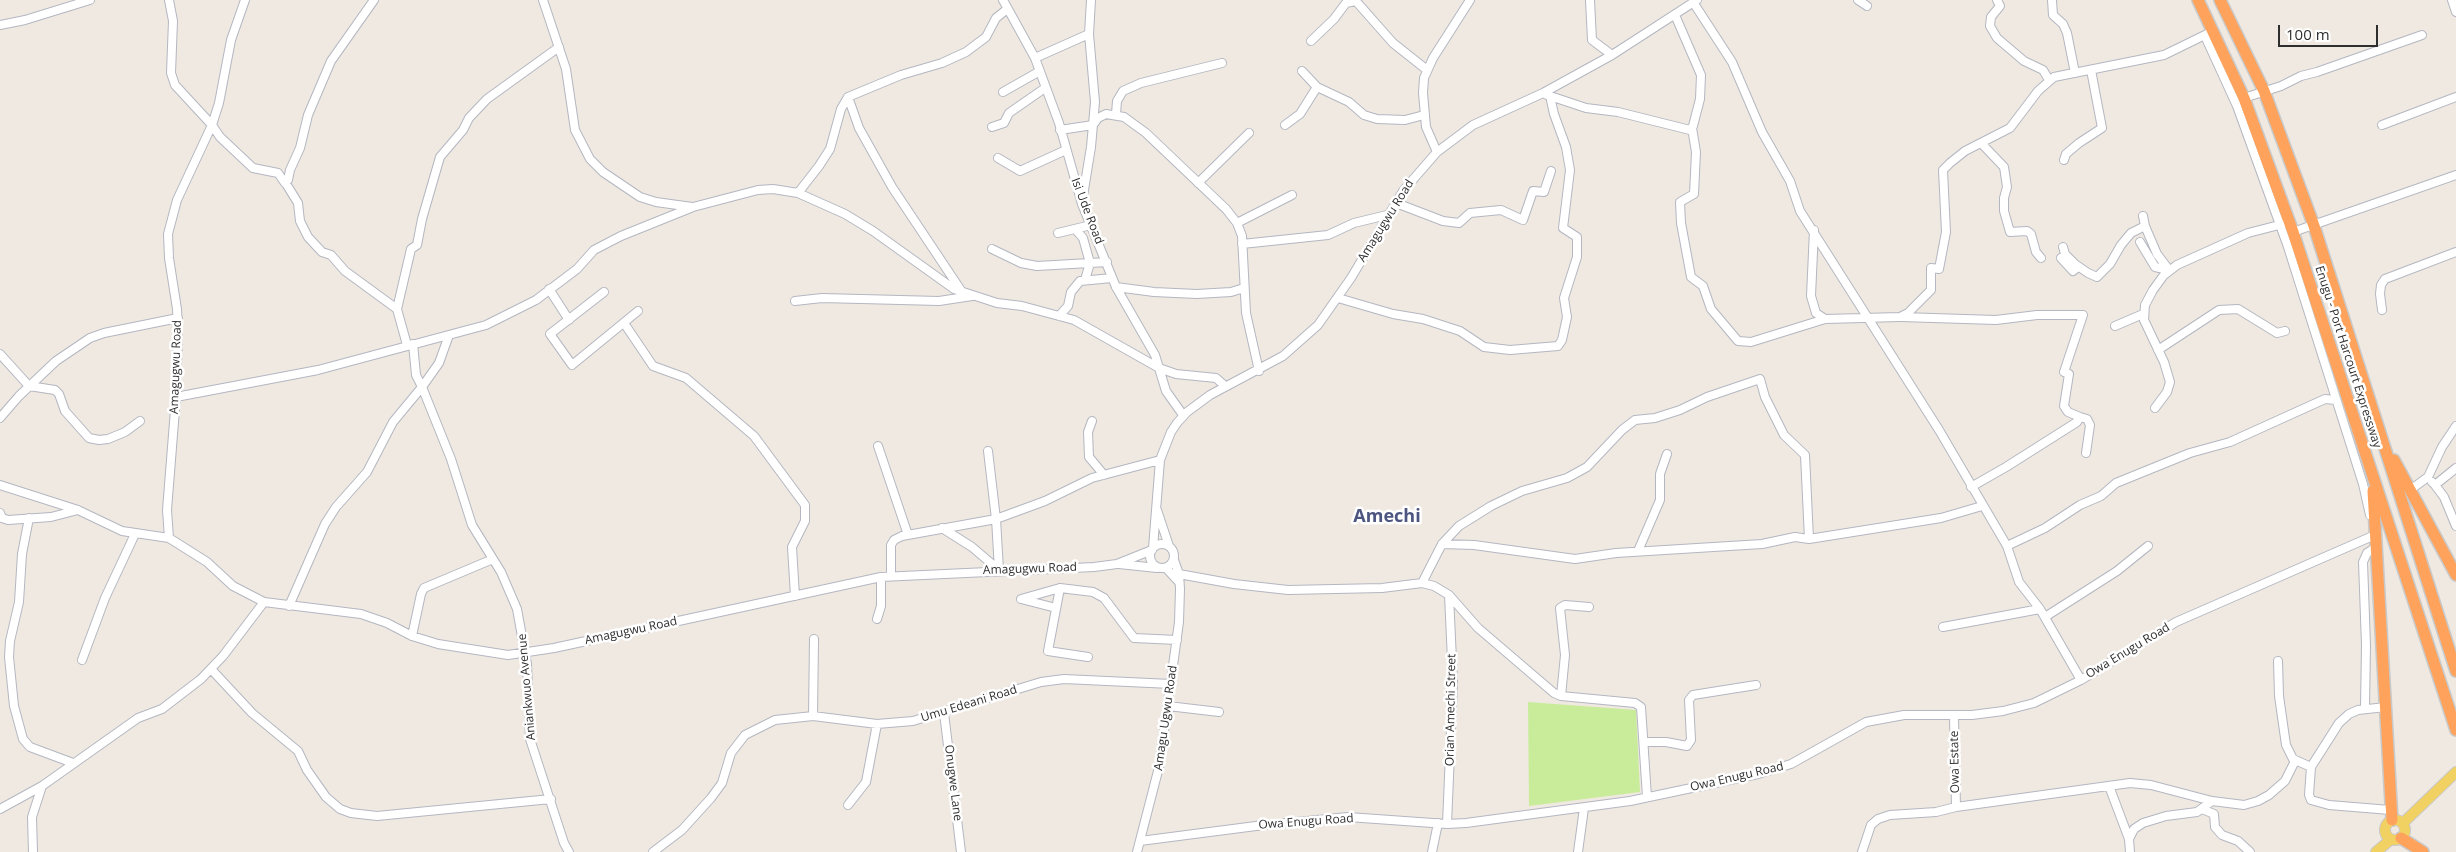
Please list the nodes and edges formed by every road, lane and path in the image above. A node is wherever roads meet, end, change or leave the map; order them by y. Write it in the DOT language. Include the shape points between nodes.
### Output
graph roads {
  1 [pos="90,0"];
  2 [pos="169,0"];
  3 [pos="245,0"];
  4 [pos="374,0"];
  5 [pos="543,0"];
  6 [pos="1003,0"];
  7 [pos="1091,0"];
  8 [pos="1470,0"];
  9 [pos="1590,0"];
  10 [pos="1858,0"];
  11 [pos="1997,0"];
  12 [pos="2052,0"];
  13 [pos="2198,0"];
  14 [pos="2220,0"];
  15 [pos="2452,0"];
  16 [pos="1355,1"];
  17 [pos="1695,1"];
  18 [pos="1866,6"];
  19 [pos="1006,10"];
  20 [pos="2456,12"];
  21 [pos="1675,15"];
  22 [pos="0,25"];
  23 [pos="2209,33"];
  24 [pos="1089,34"];
  25 [pos="2422,35"];
  26 [pos="1311,41"];
  27 [pos="559,47"];
  28 [pos="1612,55"];
  29 [pos="1035,58"];
  30 [pos="1222,63"];
  31 [pos="1427,70"];
  32 [pos="2091,70"];
  33 [pos="1040,71"];
  34 [pos="1302,71"];
  35 [pos="2075,73"];
  36 [pos="2050,80"];
  37 [pos="1317,87"];
  38 [pos="1045,88"];
  39 [pos="2264,91"];
  40 [pos="1003,92"];
  41 [pos="1546,95"];
  42 [pos="848,97"];
  43 [pos="2456,97"];
  44 [pos="2244,98"];
  45 [pos="1095,102"];
  46 [pos="1106,114"];
  47 [pos="1116,114"];
  48 [pos="1424,115"];
  49 [pos="212,125"];
  50 [pos="1092,125"];
  51 [pos="1285,125"];
  52 [pos="2382,125"];
  53 [pos="992,127"];
  54 [pos="1692,128"];
  55 [pos="1060,130"];
  56 [pos="1249,133"];
  57 [pos="1982,144"];
  58 [pos="1066,150"];
  59 [pos="1437,152"];
  60 [pos="998,158"];
  61 [pos="2064,160"];
  62 [pos="1551,171"];
  63 [pos="2456,175"];
  64 [pos="285,182"];
  65 [pos="1198,183"];
  66 [pos="798,193"];
  67 [pos="1292,195"];
  68 [pos="1396,203"];
  69 [pos="1082,204"];
  70 [pos="693,207"];
  71 [pos="1387,215"];
  72 [pos="2143,216"];
  73 [pos="1237,223"];
  74 [pos="1091,225"];
  75 [pos="2145,226"];
  76 [pos="2287,226"];
  77 [pos="2314,226"];
  78 [pos="1076,230"];
  79 [pos="1814,230"];
  80 [pos="1058,234"];
  81 [pos="2140,242"];
  82 [pos="1242,244"];
  83 [pos="2063,247"];
  84 [pos="992,249"];
  85 [pos="2456,252"];
  86 [pos="2041,258"];
  87 [pos="2061,258"];
  88 [pos="1107,262"];
  89 [pos="1090,263"];
  90 [pos="2078,267"];
  91 [pos="2169,270"];
  92 [pos="1112,278"];
  93 [pos="1085,280"];
  94 [pos="1116,287"];
  95 [pos="1244,288"];
  96 [pos="549,289"];
  97 [pos="604,292"];
  98 [pos="962,292"];
  99 [pos="974,296"];
  100 [pos="1338,298"];
  101 [pos="795,301"];
  102 [pos="397,309"];
  103 [pos="2382,310"];
  104 [pos="638,311"];
  105 [pos="2144,314"];
  106 [pos="1059,316"];
  107 [pos="178,318"];
  108 [pos="1867,318"];
  109 [pos="1900,318"];
  110 [pos="1826,319"];
  111 [pos="568,320"];
  112 [pos="624,323"];
  113 [pos="2115,326"];
  114 [pos="2285,331"];
  115 [pos="449,335"];
  116 [pos="410,345"];
  117 [pos="2158,350"];
  118 [pos="0,354"];
  119 [pos="1159,368"];
  120 [pos="1259,371"];
  121 [pos="29,386"];
  122 [pos="1225,386"];
  123 [pos="422,387"];
  124 [pos="176,397"];
  125 [pos="2336,400"];
  126 [pos="2155,408"];
  127 [pos="1183,415"];
  128 [pos="0,418"];
  129 [pos="2078,419"];
  130 [pos="140,421"];
  131 [pos="1092,421"];
  132 [pos="2456,426"];
  133 [pos="2380,435"];
  134 [pos="878,446"];
  135 [pos="988,451"];
  136 [pos="2086,453"];
  137 [pos="1667,454"];
  138 [pos="1160,460"];
  139 [pos="2456,468"];
  140 [pos="1104,474"];
  141 [pos="2428,478"];
  142 [pos="2373,480"];
  143 [pos="0,485"];
  144 [pos="2435,485"];
  145 [pos="1971,487"];
  146 [pos="2410,490"];
  147 [pos="1982,506"];
  148 [pos="78,510"];
  149 [pos="1157,510"];
  150 [pos="0,513"];
  151 [pos="29,518"];
  152 [pos="996,519"];
  153 [pos="2456,526"];
  154 [pos="942,528"];
  155 [pos="134,534"];
  156 [pos="908,535"];
  157 [pos="169,538"];
  158 [pos="1809,538"];
  159 [pos="2376,541"];
  160 [pos="1442,544"];
  161 [pos="1169,546"];
  162 [pos="2007,546"];
  163 [pos="2148,546"];
  164 [pos="1152,549"];
  165 [pos="1638,552"];
  166 [pos="493,559"];
  167 [pos="1174,560"];
  168 [pos="1117,564"];
  169 [pos="1162,568"];
  170 [pos="999,570"];
  171 [pos="2456,575"];
  172 [pos="891,576"];
  173 [pos="881,578"];
  174 [pos="1179,578"];
  175 [pos="1422,583"];
  176 [pos="1060,588"];
  177 [pos="1449,595"];
  178 [pos="795,596"];
  179 [pos="264,602"];
  180 [pos="289,606"];
  181 [pos="1589,607"];
  182 [pos="1056,608"];
  183 [pos="2040,609"];
  184 [pos="2045,618"];
  185 [pos="877,619"];
  186 [pos="1943,627"];
  187 [pos="412,636"];
  188 [pos="814,640"];
  189 [pos="1177,640"];
  190 [pos="526,653"];
  191 [pos="1088,657"];
  192 [pos="82,660"];
  193 [pos="2278,661"];
  194 [pos="211,669"];
  195 [pos="2456,671"];
  196 [pos="2081,680"];
  197 [pos="1171,684"];
  198 [pos="1756,684"];
  199 [pos="1561,696"];
  200 [pos="1168,706"];
  201 [pos="2386,707"];
  202 [pos="2364,708"];
  203 [pos="1219,712"];
  204 [pos="944,713"];
  205 [pos="813,716"];
  206 [pos="1954,717"];
  207 [pos="876,724"];
  208 [pos="2456,730"];
  209 [pos="1644,742"];
  210 [pos="2296,762"];
  211 [pos="73,763"];
  212 [pos="2311,767"];
  213 [pos="2454,774"];
  214 [pos="42,786"];
  215 [pos="2109,786"];
  216 [pos="1647,797"];
  217 [pos="550,799"];
  218 [pos="2212,801"];
  219 [pos="848,805"];
  220 [pos="1956,807"];
  221 [pos="1584,808"];
  222 [pos="0,809"];
  223 [pos="2202,809"];
  224 [pos="2395,818"];
  225 [pos="1438,823"];
  226 [pos="1447,824"];
  227 [pos="2129,839"];
  228 [pos="2396,839"];
  229 [pos="1140,841"];
  230 [pos="33,852"];
  231 [pos="569,852"];
  232 [pos="653,852"];
  233 [pos="961,852"];
  234 [pos="1137,852"];
  235 [pos="1432,852"];
  236 [pos="1578,852"];
  237 [pos="1862,852"];
  238 [pos="2130,852"];
  239 [pos="2250,852"];
  240 [pos="2376,852"];
  241 [pos="2423,852"];
  1 -- 22 [label="street"];
  2 -- 49 [label="street" via="173,21 170,64 173,80 186,99"];
  3 -- 49 [label="street, Amagugwu Road" via="231,40"];
  4 -- 64 [label="street" via="331,61"];
  5 -- 27 [label="street"];
  6 -- 19 [label="street, Isi Ude Road"];
  7 -- 24 [label="street"];
  8 -- 31 [label="street"];
  9 -- 28 [label="street" via="1592,40"];
  10 -- 18 [label="street"];
  11 -- 36 [label="street" via="2000,6 1991,17 1990,26 1997,38 2024,62 2043,70"];
  12 -- 35 [label="street" via="2053,15 2067,32"];
  13 -- 23 [label="highway, Enugu - Port Harcourt Expressway"];
  14 -- 39 [label="highway, Enugu - Port Harcourt Expressway"];
  15 -- 20 [label="street"];
  16 -- 26 [label="street" via="1346,2"];
  16 -- 31 [label="street" via="1393,43"];
  17 -- 21 [label="street, Amagugwu Road"];
  17 -- 79 [label="street" via="1732,62 1759,126 1790,181 1798,206"];
  19 -- 29 [label="street, Isi Ude Road"];
  19 -- 42 [label="street" via="996,18 986,37 966,52"];
  21 -- 28 [label="street, Amagugwu Road"];
  21 -- 54 [label="street" via="1701,75 1700,99"];
  23 -- 32 [label="street" via="2164,55"];
  23 -- 44 [label="highway, Enugu - Port Harcourt Expressway"];
  23 -- 76 [label="street"];
  24 -- 29 [label="street"];
  24 -- 45 [label="street"];
  25 -- 39 [label="street"];
  27 -- 70 [label="street" via="566,69 575,130 590,159 640,197"];
  27 -- 102 [label="street" via="487,99 468,118 463,130 440,157 417,245 411,249"];
  28 -- 41 [label="street, Amagugwu Road"];
  29 -- 33 [label="street, Isi Ude Road"];
  30 -- 47 [label="street" via="1141,83 1123,91 1117,101"];
  31 -- 48 [label="street" via="1423,84"];
  32 -- 35 [label="street"];
  32 -- 61 [label="street" via="2102,128 2079,143"];
  33 -- 38 [label="street, Isi Ude Road"];
  33 -- 40 [label="street"];
  34 -- 37 [label="street"];
  35 -- 36 [label="street"];
  36 -- 57 [label="street" via="2010,128"];
  37 -- 48 [label="street" via="1376,119 1405,120"];
  37 -- 51 [label="street" via="1300,114"];
  38 -- 53 [label="street" via="1009,113 1004,123"];
  38 -- 55 [label="street, Isi Ude Road"];
  39 -- 44 [label="street"];
  39 -- 77 [label="highway, Enugu - Port Harcourt Expressway"];
  41 -- 54 [label="street" via="1586,108 1618,112 1667,126"];
  41 -- 59 [label="street, Amagugwu Road" via="1473,125"];
  41 -- 100 [label="street" via="1566,147 1570,170 1564,228 1577,237 1577,258 1564,298 1567,316 1558,346 1510,350 1484,347 1460,331"];
  42 -- 66 [label="street" via="841,108 830,149"];
  42 -- 98 [label="street" via="859,128 892,187"];
  43 -- 52 [label="street"];
  44 -- 76 [label="highway, Enugu - Port Harcourt Expressway"];
  45 -- 46 [label="street"];
  45 -- 50 [label="street"];
  46 -- 47 [label="street"];
  46 -- 50 [label="street"];
  47 -- 65 [label="street" via="1146,133"];
  48 -- 59 [label="street"];
  49 -- 64 [label="street" via="253,168 278,174"];
  49 -- 107 [label="street, Amagugwu Road" via="183,184 171,218 169,258"];
  50 -- 55 [label="street"];
  50 -- 69 [label="street"];
  54 -- 110 [label="street" via="1696,152 1694,194 1680,202 1681,223 1691,277 1703,286 1711,309 1738,341 1751,342"];
  55 -- 58 [label="street, Isi Ude Road"];
  56 -- 65 [label="street"];
  57 -- 86 [label="street" via="2004,167 2007,187 2004,211 2010,232 2027,231 2031,234"];
  57 -- 109 [label="street" via="1965,151 1943,170 1946,232 1939,269 1932,268 1931,290"];
  58 -- 60 [label="street" via="1020,171"];
  58 -- 69 [label="street, Isi Ude Road"];
  59 -- 68 [label="street, Amagugwu Road" via="1412,178"];
  62 -- 68 [label="street" via="1544,192 1533,191 1523,220 1501,210 1470,213 1459,222 1443,221"];
  63 -- 77 [label="street"];
  64 -- 102 [label="street" via="298,203 300,221 308,237 322,252 331,255 345,272"];
  65 -- 73 [label="street"];
  66 -- 70 [label="street" via="758,190"];
  66 -- 98 [label="street" via="852,218 937,279"];
  67 -- 73 [label="street"];
  68 -- 71 [label="street, Amagugwu Road"];
  69 -- 74 [label="street, Isi Ude Road"];
  70 -- 96 [label="street" via="594,250 577,269"];
  71 -- 82 [label="street" via="1354,223 1328,235"];
  71 -- 100 [label="street, Amagugwu Road"];
  72 -- 75 [label="street"];
  73 -- 82 [label="street"];
  74 -- 78 [label="street"];
  74 -- 88 [label="street, Isi Ude Road"];
  75 -- 90 [label="street" via="2131,233 2097,277"];
  75 -- 91 [label="street" via="2157,254"];
  76 -- 77 [label="street"];
  76 -- 91 [label="street" via="2248,233"];
  76 -- 125 [label="street"];
  76 -- 142 [label="highway, Enugu - Port Harcourt Expressway"];
  77 -- 133 [label="highway, Enugu - Port Harcourt Expressway"];
  78 -- 80 [label="street"];
  78 -- 89 [label="street" via="1083,238"];
  79 -- 108 [label="street"];
  79 -- 110 [label="street" via="1811,296 1816,313"];
  81 -- 91 [label="street" via="2155,267"];
  82 -- 95 [label="street"];
  83 -- 90 [label="street" via="2065,254"];
  84 -- 89 [label="street" via="1021,263 1037,266"];
  85 -- 103 [label="street" via="2385,280 2380,294"];
  87 -- 90 [label="street" via="2073,271"];
  88 -- 89 [label="street"];
  88 -- 92 [label="street, Isi Ude Road"];
  89 -- 93 [label="street"];
  91 -- 105 [label="street" via="2153,290"];
  92 -- 93 [label="street"];
  92 -- 94 [label="street, Isi Ude Road"];
  93 -- 106 [label="street" via="1080,281 1072,292 1068,306"];
  94 -- 95 [label="street" via="1197,294"];
  94 -- 119 [label="street, Isi Ude Road" via="1155,355"];
  95 -- 120 [label="street" via="1250,339"];
  96 -- 111 [label="street"];
  96 -- 115 [label="street" via="503,318"];
  97 -- 111 [label="street"];
  98 -- 99 [label="street"];
  99 -- 101 [label="street" via="939,301 822,298"];
  99 -- 106 [label="street" via="997,304 1022,306"];
  100 -- 120 [label="street, Amagugwu Road" via="1295,348"];
  102 -- 116 [label="street, Aniankwuo Avenue"];
  104 -- 112 [label="street"];
  105 -- 113 [label="street"];
  105 -- 117 [label="street" via="2146,327"];
  106 -- 119 [label="street" via="1084,325"];
  107 -- 121 [label="street" via="90,338 56,361"];
  107 -- 124 [label="street, Amagugwu Road"];
  108 -- 109 [label="street"];
  108 -- 110 [label="street"];
  108 -- 145 [label="street" via="1939,430"];
  109 -- 129 [label="street" via="1996,320 2037,315 2083,315 2064,372 2069,374 2064,406"];
  111 -- 112 [label="street" via="550,334 572,364"];
  112 -- 178 [label="street" via="654,366 686,378 754,436 805,505 805,520 792,547"];
  114 -- 117 [label="street" via="2277,333 2238,309 2219,310"];
  115 -- 116 [label="street"];
  115 -- 123 [label="street" via="439,362"];
  116 -- 123 [label="street, Aniankwuo Avenue"];
  116 -- 124 [label="street" via="318,370"];
  117 -- 126 [label="street" via="2170,382"];
  118 -- 121 [label="street"];
  119 -- 122 [label="street" via="1176,374 1216,378"];
  119 -- 127 [label="street, Isi Ude Road" via="1166,391"];
  120 -- 122 [label="street, Amagugwu Road"];
  121 -- 128 [label="street"];
  121 -- 130 [label="street" via="55,390 65,410 89,438 108,439"];
  122 -- 127 [label="street, Amagugwu Road"];
  123 -- 166 [label="street, Aniankwuo Avenue" via="451,459 472,525"];
  123 -- 180 [label="street" via="393,422 367,472 325,524"];
  124 -- 157 [label="street, Amagugwu Road" via="168,490"];
  125 -- 159 [label="street" via="2363,484"];
  125 -- 162 [label="street" via="2325,399 2230,442 2190,453 2116,483 2101,496 2080,504 2045,528"];
  127 -- 138 [label="street, Amagugwu Road" via="1171,432"];
  129 -- 136 [label="street" via="2087,419 2090,425"];
  129 -- 145 [label="street"];
  131 -- 140 [label="street" via="1088,432 1089,457"];
  132 -- 141 [label="street"];
  133 -- 146 [label="highway"];
  133 -- 195 [label="highway"];
  134 -- 156 [label="street"];
  135 -- 152 [label="street"];
  137 -- 165 [label="street" via="1660,474 1660,500"];
  138 -- 140 [label="street"];
  138 -- 149 [label="street, Amagugwu Road"];
  139 -- 144 [label="street"];
  140 -- 152 [label="street"];
  141 -- 144 [label="street"];
  141 -- 146 [label="street"];
  142 -- 159 [label="highway"];
  142 -- 208 [label="highway, Enugu - Port Harcourt Expressway"];
  143 -- 148 [label="street, Amagugwu Road"];
  144 -- 153 [label="street" via="2444,497"];
  145 -- 147 [label="street"];
  146 -- 171 [label="highway"];
  147 -- 158 [label="street" via="1941,518"];
  147 -- 162 [label="street"];
  148 -- 151 [label="street" via="51,517"];
  148 -- 155 [label="street, Amagugwu Road" via="113,528"];
  149 -- 161 [label="street"];
  149 -- 164 [label="street, Amagugwu Road"];
  150 -- 151 [label="street" via="8,520"];
  151 -- 211 [label="street" via="22,554 19,602 10,640 14,706 23,739 30,747"];
  152 -- 154 [label="street"];
  152 -- 170 [label="street"];
  154 -- 156 [label="street"];
  154 -- 170 [label="street"];
  155 -- 157 [label="street, Amagugwu Road"];
  155 -- 192 [label="street"];
  156 -- 172 [label="street" via="897,538 891,545"];
  157 -- 179 [label="street, Amagugwu Road" via="207,562 234,586"];
  158 -- 160 [label="street" via="1806,455 1784,435 1760,379 1680,410 1635,420 1587,467 1567,478 1507,497 1459,526"];
  158 -- 165 [label="street"];
  159 -- 196 [label="street, Owa Enugu Road" via="2176,622"];
  159 -- 201 [label="highway"];
  159 -- 202 [label="street" via="2363,562"];
  160 -- 165 [label="street" via="1474,545 1575,559"];
  160 -- 175 [label="street"];
  161 -- 164 [label="street" via="1161,544"];
  161 -- 167 [label="street" via="1174,552"];
  162 -- 183 [label="street" via="2019,582"];
  163 -- 184 [label="street" via="2117,571"];
  164 -- 168 [label="street"];
  164 -- 169 [label="street" via="1150,560"];
  166 -- 187 [label="street" via="424,588"];
  166 -- 190 [label="street, Aniankwuo Avenue" via="515,602"];
  167 -- 169 [label="street"];
  167 -- 174 [label="street"];
  168 -- 169 [label="street"];
  168 -- 170 [label="street, Amagugwu Road"];
  169 -- 174 [label="street"];
  170 -- 172 [label="street, Amagugwu Road"];
  172 -- 173 [label="street, Amagugwu Road"];
  173 -- 178 [label="street, Amagugwu Road"];
  173 -- 185 [label="street" via="881,606"];
  174 -- 175 [label="street" via="1288,590 1382,588"];
  174 -- 189 [label="street, Amagu Ugwu Road"];
  175 -- 177 [label="street"];
  176 -- 182 [label="street"];
  176 -- 182 [label="street" via="1021,599"];
  176 -- 189 [label="street" via="1093,592 1104,598 1134,638"];
  177 -- 199 [label="street" via="1478,628 1546,689"];
  177 -- 226 [label="street, Orian Amechi Street" via="1453,682"];
  178 -- 190 [label="street, Amagugwu Road"];
  179 -- 180 [label="street, Amagugwu Road"];
  179 -- 194 [label="street"];
  180 -- 187 [label="street, Amagugwu Road" via="361,614"];
  181 -- 199 [label="street" via="1565,605 1560,608 1565,655"];
  182 -- 191 [label="street" via="1048,651"];
  183 -- 184 [label="street"];
  183 -- 186 [label="street"];
  184 -- 196 [label="street"];
  187 -- 190 [label="street, Amagugwu Road" via="479,652"];
  188 -- 205 [label="street"];
  189 -- 197 [label="street, Amagu Ugwu Road"];
  190 -- 217 [label="street, Aniankwuo Avenue" via="530,739"];
  193 -- 210 [label="street" via="2284,737 2289,754"];
  194 -- 211 [label="street" via="162,709 138,718"];
  194 -- 217 [label="street" via="252,713 298,751 326,797 340,809 377,816"];
  196 -- 206 [label="street, Owa Enugu Road" via="2025,706"];
  197 -- 200 [label="street, Amagu Ugwu Road"];
  197 -- 204 [label="street, Umu Edeani Road" via="1053,680"];
  198 -- 209 [label="street" via="1694,695 1689,700 1691,740 1687,746"];
  199 -- 209 [label="street" via="1638,704 1643,710"];
  200 -- 203 [label="street"];
  200 -- 229 [label="street, Amagu Ugwu Road" via="1159,767"];
  201 -- 202 [label="street"];
  201 -- 224 [label="highway"];
  202 -- 212 [label="street" via="2349,714 2339,723"];
  204 -- 207 [label="street, Umu Edeani Road" via="913,721"];
  204 -- 233 [label="street, Onugwe Lane"];
  205 -- 207 [label="street, Umu Edeani Road"];
  205 -- 232 [label="street, Umu Edeani Road" via="775,720 745,735 731,753 722,782 711,798 682,830"];
  206 -- 216 [label="street, Owa Enugu Road" via="1904,715 1866,722 1791,764"];
  206 -- 220 [label="street, Owa Estate"];
  207 -- 219 [label="street" via="866,782"];
  209 -- 216 [label="street"];
  210 -- 212 [label="street"];
  210 -- 218 [label="street" via="2285,781 2258,801 2244,805"];
  211 -- 214 [label="street"];
  212 -- 224 [label="street" via="2311,800"];
  213 -- 224 [label="main road"];
  214 -- 222 [label="street"];
  214 -- 230 [label="street" via="32,817"];
  215 -- 218 [label="street" via="2140,783"];
  215 -- 220 [label="street"];
  215 -- 227 [label="street"];
  216 -- 221 [label="street, Owa Enugu Road"];
  217 -- 231 [label="street, Aniankwuo Avenue"];
  218 -- 223 [label="street"];
  220 -- 237 [label="street" via="1878,819 1871,825"];
  221 -- 226 [label="street, Owa Enugu Road"];
  221 -- 236 [label="street"];
  223 -- 227 [label="street" via="2143,823"];
  223 -- 239 [label="street" via="2214,814 2215,827 2222,835 2238,841"];
  224 -- 228 [label="main road" via="2406,829"];
  224 -- 228 [label="main road" via="2388,822 2385,830"];
  225 -- 226 [label="street, Owa Enugu Road"];
  225 -- 229 [label="street, Owa Enugu Road" via="1348,818"];
  225 -- 235 [label="street"];
  227 -- 238 [label="street"];
  228 -- 240 [label="main road"];
  228 -- 241 [label="highway"];
  229 -- 234 [label="street, Amagu Ugwu Road"];
}
